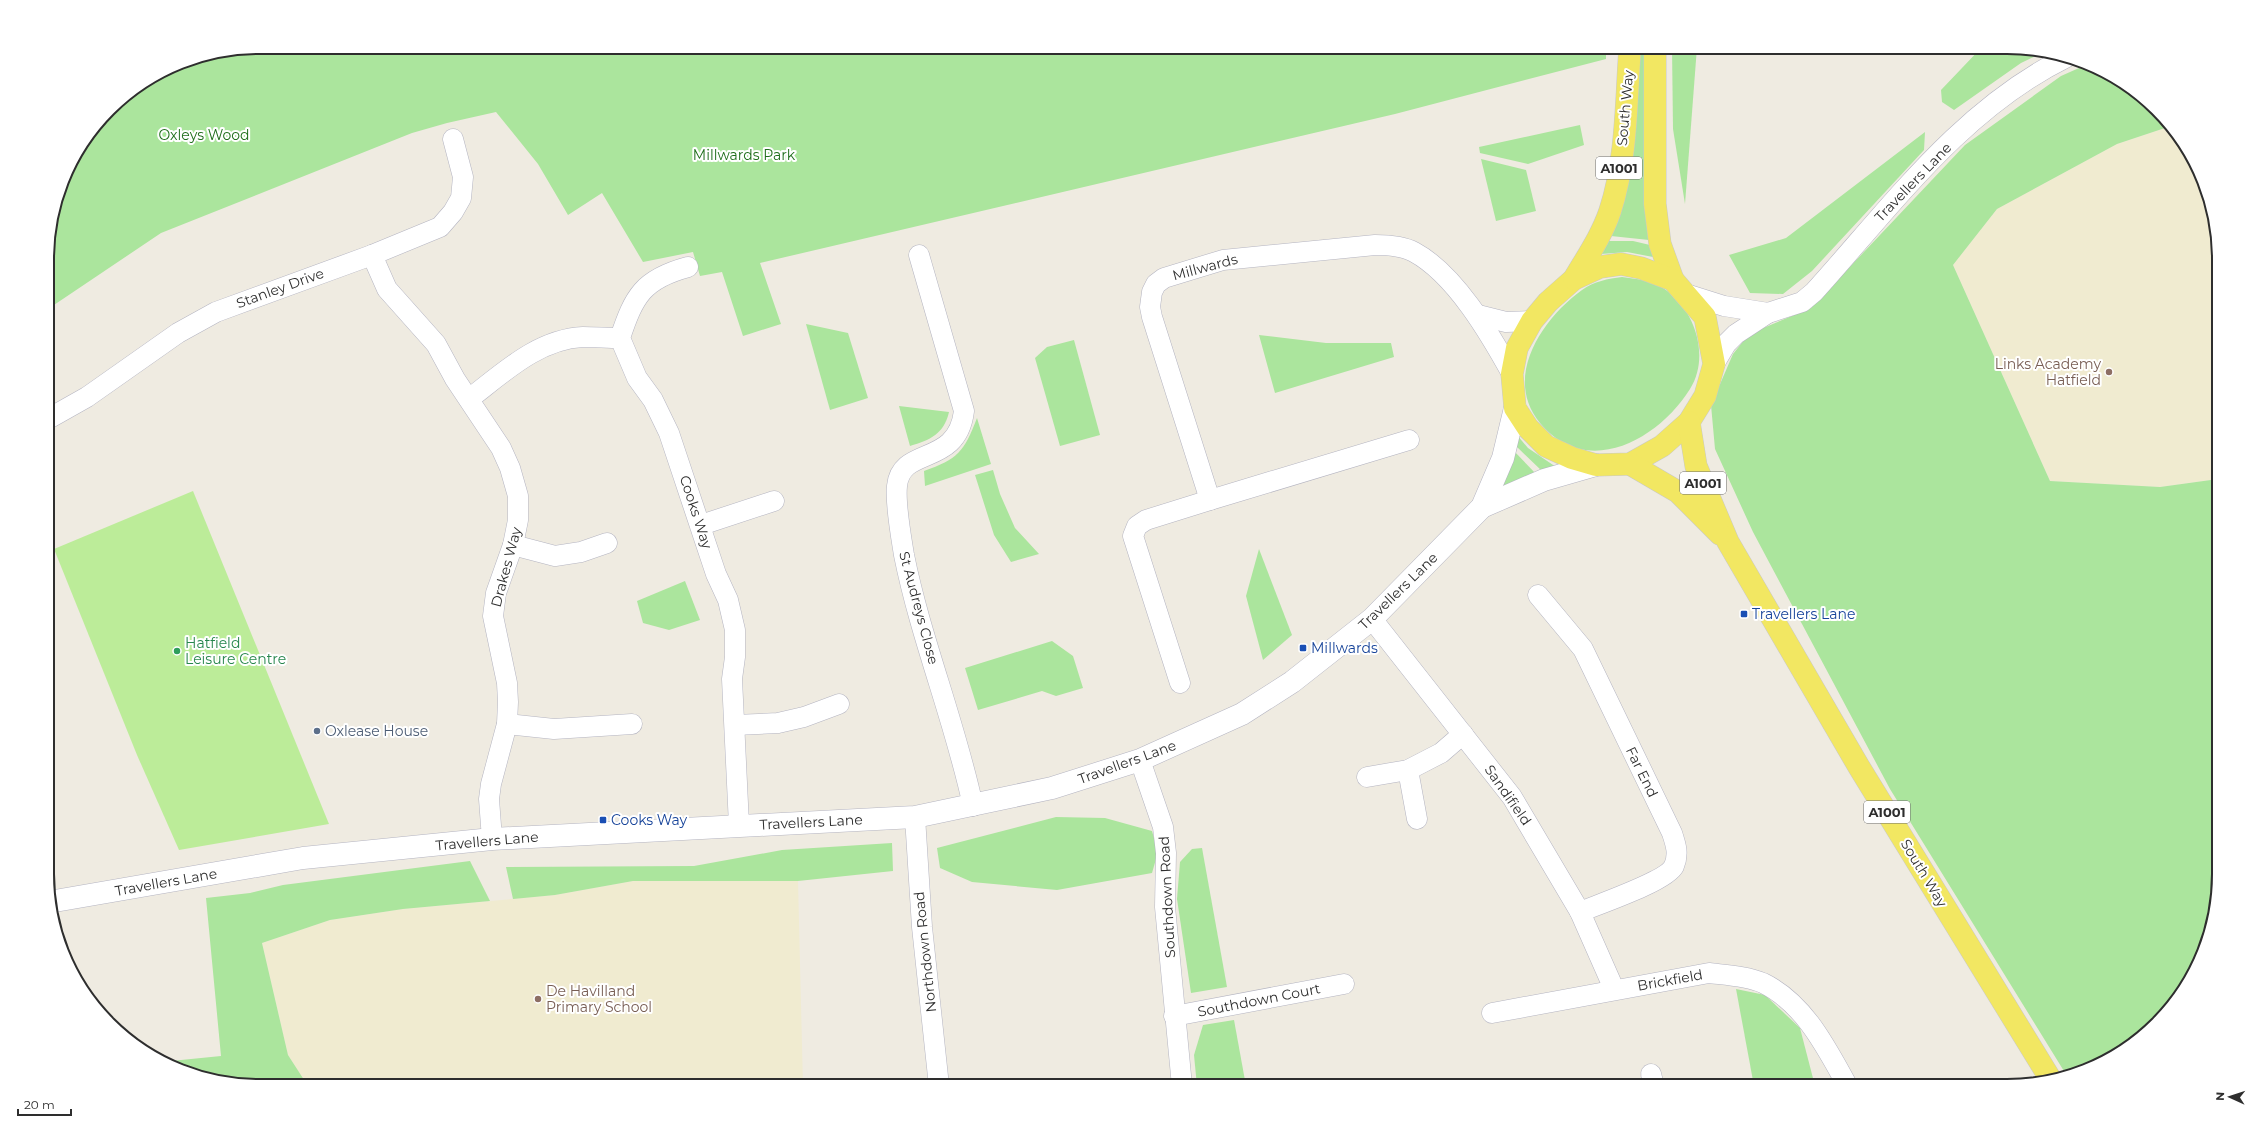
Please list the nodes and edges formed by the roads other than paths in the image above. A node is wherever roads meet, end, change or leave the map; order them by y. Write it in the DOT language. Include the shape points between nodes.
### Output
graph roads {
  1 [pos="1629,54"];
  2 [pos="1655,54"];
  3 [pos="2060,61"];
  4 [pos="452,139"];
  5 [pos="372,255"];
  6 [pos="918,255"];
  7 [pos="688,267"];
  8 [pos="1574,279"];
  9 [pos="1680,287"];
  10 [pos="1768,313"];
  11 [pos="1478,314"];
  12 [pos="1532,320"];
  13 [pos="620,338"];
  14 [pos="1714,364"];
  15 [pos="1512,374"];
  16 [pos="470,399"];
  17 [pos="1515,408"];
  18 [pos="54,416"];
  19 [pos="1689,422"];
  20 [pos="1409,440"];
  21 [pos="1630,464"];
  22 [pos="1596,465"];
  23 [pos="1210,500"];
  24 [pos="774,501"];
  25 [pos="1482,506"];
  26 [pos="701,525"];
  27 [pos="1728,542"];
  28 [pos="607,543"];
  29 [pos="513,545"];
  30 [pos="1538,595"];
  31 [pos="1372,619"];
  32 [pos="1180,683"];
  33 [pos="839,704"];
  34 [pos="507,724"];
  35 [pos="632,724"];
  36 [pos="735,725"];
  37 [pos="1463,734"];
  38 [pos="1140,760"];
  39 [pos="1408,770"];
  40 [pos="1367,777"];
  41 [pos="973,806"];
  42 [pos="915,817"];
  43 [pos="1417,819"];
  44 [pos="739,825"];
  45 [pos="492,839"];
  46 [pos="56,901"];
  47 [pos="1580,912"];
  48 [pos="1344,984"];
  49 [pos="1614,989"];
  50 [pos="1492,1013"];
  51 [pos="1174,1016"];
  52 [pos="2048,1075"];
  53 [pos="938,1079"];
  54 [pos="1181,1079"];
  55 [pos="1843,1079"];
  1 -- 8 [label="main road, South Way / A1001" via="1623,144 1616,191 1603,230"];
  2 -- 9 [label="main road, South Way / A1001" via="1655,204 1660,244"];
  3 -- 10 [label="street, Travellers Lane" via="2012,91 1953,139 1905,187 1814,292 1802,302"];
  4 -- 5 [label="street, Stanley Drive" via="463,176 461,198 453,212 440,227"];
  5 -- 16 [label="street, Drakes Way" via="387,289 436,344 455,379"];
  5 -- 18 [label="street, Stanley Drive" via="216,312 178,333 87,397"];
  6 -- 41 [label="street, St Audreys Close" via="964,411 962,425 953,440 938,452 919,458 902,470 897,486 901,536 910,586"];
  7 -- 13 [label="street" via="667,273 652,282 640,294 631,306"];
  8 -- 9 [label="main road" via="1600,266 1621,264 1642,268"];
  8 -- 12 [label="main road"];
  9 -- 10 [label="street, Travellers Lane" via="1724,306"];
  9 -- 14 [label="main road" via="1705,317"];
  10 -- 14 [label="street, Travellers Lane" via="1736,334 1726,344"];
  11 -- 12 [label="street" via="1506,322"];
  11 -- 15 [label="street, Millwards"];
  11 -- 23 [label="street, Millwards" via="1431,263 1413,251 1391,245 1303,250 1223,260 1164,278 1156,284 1152,292 1151,312"];
  12 -- 15 [label="main road" via="1517,348"];
  13 -- 16 [label="street" via="582,337 555,343 524,358"];
  13 -- 26 [label="street, Cooks Way" via="637,378 653,400 669,433"];
  14 -- 19 [label="main road" via="1705,396"];
  15 -- 17 [label="main road"];
  16 -- 29 [label="street, Drakes Way" via="501,448 510,468 518,496 518,520"];
  17 -- 22 [label="main road" via="1528,428 1546,446"];
  17 -- 25 [label="street, Travellers Lane" via="1504,458"];
  19 -- 21 [label="main road" via="1662,446"];
  19 -- 27 [label="main road, South Way / A1001" via="1696,466"];
  20 -- 23 [label="street"];
  21 -- 22 [label="main road"];
  21 -- 27 [label="main road, South Way / A1001" via="1678,492"];
  22 -- 25 [label="street, Travellers Lane" via="1544,480"];
  23 -- 32 [label="street" via="1146,520 1137,526 1133,536"];
  24 -- 26 [label="street"];
  25 -- 31 [label="street, Travellers Lane"];
  26 -- 36 [label="street, Cooks Way" via="716,574 728,600 735,630 732,678"];
  27 -- 52 [label="main road, South Way / A1001" via="1859,767"];
  28 -- 29 [label="street" via="581,552 555,556"];
  29 -- 34 [label="street, Drakes Way" via="496,593 493,616 508,683"];
  30 -- 47 [label="street, Far End" via="1583,649 1678,850 1674,867 1663,878"];
  31 -- 37 [label="street, Sandifield"];
  31 -- 38 [label="street, Travellers Lane" via="1292,682 1242,714"];
  33 -- 36 [label="street" via="804,717 778,723"];
  34 -- 35 [label="street" via="554,729"];
  34 -- 45 [label="street, Drakes Way" via="489,799"];
  36 -- 44 [label="street, Cooks Way"];
  37 -- 39 [label="street" via="1441,753"];
  37 -- 47 [label="street, Sandifield" via="1512,796"];
  38 -- 41 [label="street, Travellers Lane" via="1052,788"];
  38 -- 51 [label="street, Southdown Road" via="1163,827 1166,853 1165,907"];
  39 -- 40 [label="street"];
  39 -- 43 [label="street"];
  41 -- 42 [label="street, Travellers Lane"];
  42 -- 44 [label="street, Travellers Lane"];
  42 -- 53 [label="street, Northdown Road" via="922,927"];
  44 -- 45 [label="street, Travellers Lane"];
  45 -- 46 [label="street, Travellers Lane" via="304,858"];
  47 -- 49 [label="street, Sandifield"];
  48 -- 51 [label="street, Southdown Court"];
  49 -- 50 [label="street, Brickfield"];
  49 -- 55 [label="street, Brickfield" via="1708,973 1762,982 1781,994 1801,1012 1824,1044"];
  51 -- 54 [label="street, Southdown Road"];
}
